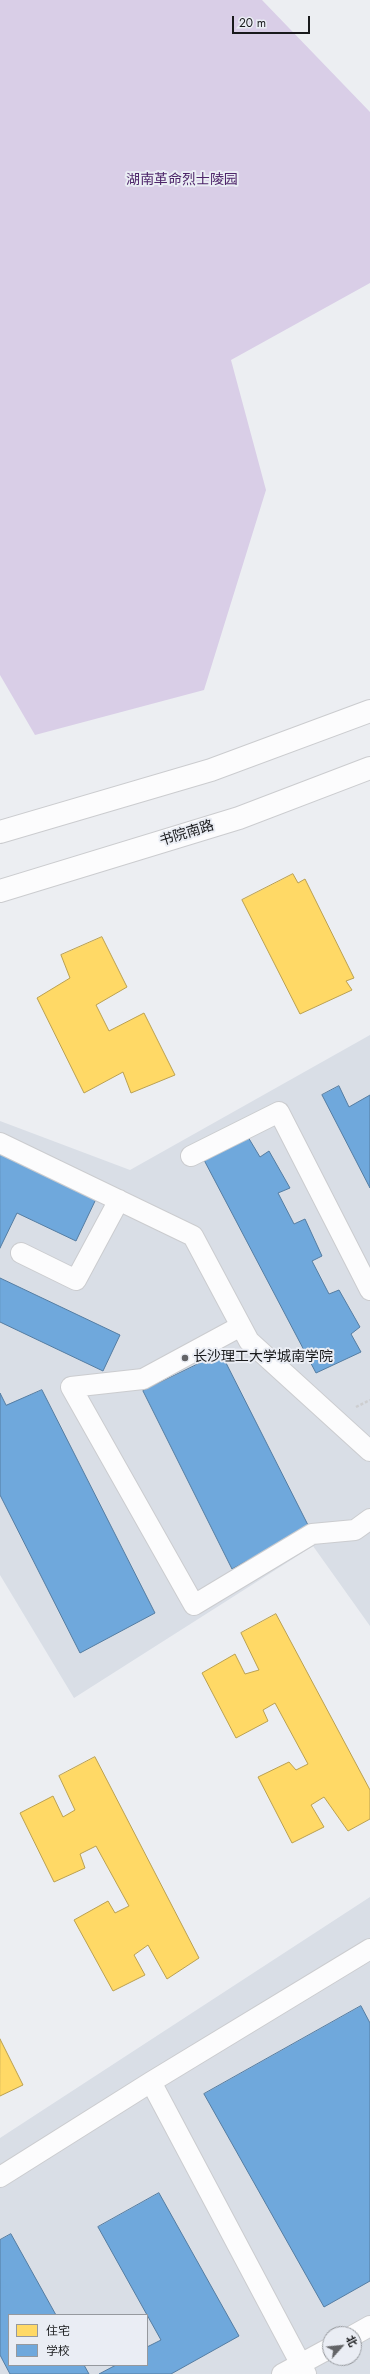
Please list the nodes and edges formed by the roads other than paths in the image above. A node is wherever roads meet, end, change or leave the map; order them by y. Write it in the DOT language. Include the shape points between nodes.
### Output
graph roads {
  1 [pos="370,711"];
  2 [pos="370,768"];
  3 [pos="0,832"];
  4 [pos="0,891"];
  5 [pos="0,1143"];
  6 [pos="191,1156"];
  7 [pos="119,1200"];
  8 [pos="21,1253"];
  9 [pos="370,1290"];
  10 [pos="242,1326"];
  11 [pos="370,1452"];
  12 [pos="370,1519"];
  13 [pos="370,1949"];
  14 [pos="151,2082"];
  15 [pos="0,2177"];
  16 [pos="322,2354"];
  17 [pos="304,2369"];
  18 [pos="282,2374"];
  1 -- 3 [label="main road" via="211,770"];
  2 -- 4 [label="main road, 书院南路" via="239,818"];
  5 -- 7 [label="street"];
  6 -- 9 [label="street" via="279,1112"];
  7 -- 8 [label="street" via="76,1280"];
  7 -- 10 [label="street" via="194,1236"];
  10 -- 11 [label="street" via="249,1341"];
  10 -- 12 [label="street" via="143,1379 71,1387 194,1605 312,1534 355,1530"];
  13 -- 14 [label="street"];
  14 -- 15 [label="street"];
  14 -- 17 [label="street"];
  16 -- 17 [label="street"];
  17 -- 18 [label="street"];
}
